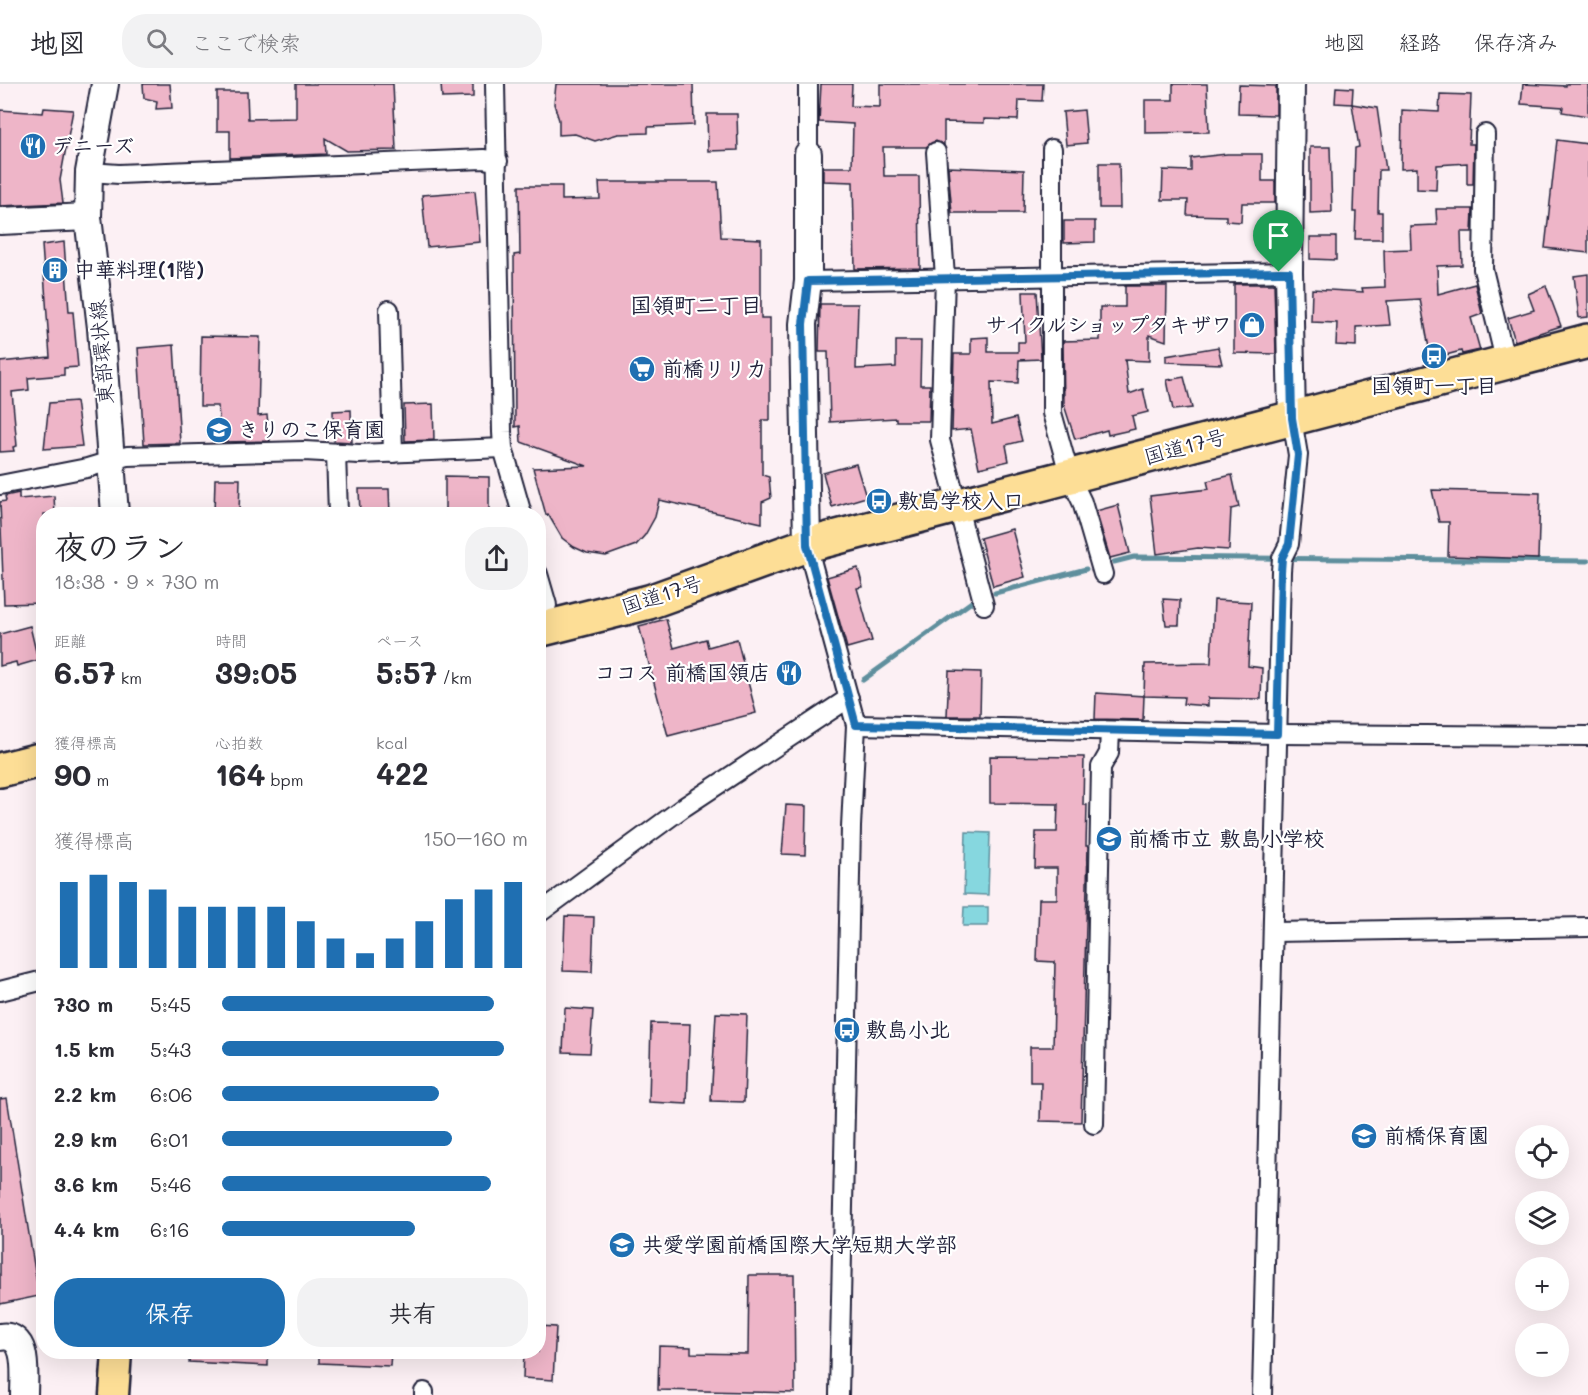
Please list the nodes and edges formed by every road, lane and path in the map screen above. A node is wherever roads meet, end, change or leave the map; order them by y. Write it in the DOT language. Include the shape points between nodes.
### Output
graph roads {
  1 [pos="105,84"];
  2 [pos="495,84"];
  3 [pos="808,84"];
  4 [pos="1291,84"];
  5 [pos="1485,134"];
  6 [pos="1052,149"];
  7 [pos="936,152"];
  8 [pos="808,154"];
  9 [pos="498,161"];
  10 [pos="89,172"];
  11 [pos="88,218"];
  12 [pos="0,221"];
  13 [pos="1289,272"];
  14 [pos="1054,276"];
  15 [pos="945,277"];
  16 [pos="808,281"];
  17 [pos="389,310"];
  18 [pos="1588,341"];
  19 [pos="1506,364"];
  20 [pos="1292,418"];
  21 [pos="503,448"];
  22 [pos="336,453"];
  23 [pos="393,453"];
  24 [pos="111,461"];
  25 [pos="1070,477"];
  26 [pos="0,485"];
  27 [pos="114,507"];
  28 [pos="338,507"];
  29 [pos="520,507"];
  30 [pos="958,507"];
  31 [pos="795,549"];
  32 [pos="1103,574"];
  33 [pos="984,605"];
  34 [pos="546,613"];
  35 [pos="849,698"];
  36 [pos="856,725"];
  37 [pos="1110,731"];
  38 [pos="1277,734"];
  39 [pos="1588,736"];
  40 [pos="36,739"];
  41 [pos="0,747"];
  42 [pos="36,761"];
  43 [pos="0,770"];
  44 [pos="546,908"];
  45 [pos="1588,927"];
  46 [pos="1273,932"];
  47 [pos="36,983"];
  48 [pos="0,990"];
  49 [pos="1094,1124"];
  50 [pos="0,1337"];
  51 [pos="117,1359"];
  52 [pos="24,1395"];
  53 [pos="114,1395"];
  54 [pos="839,1395"];
  55 [pos="1262,1395"];
  1 -- 10 [label="street, 東部環状線"];
  2 -- 9 [label="street"];
  3 -- 8 [label="street"];
  4 -- 13 [label="street"];
  5 -- 19 [label="street" via="1483,269"];
  6 -- 14 [label="street"];
  7 -- 15 [label="street"];
  8 -- 16 [label="street"];
  9 -- 10 [label="street"];
  9 -- 21 [label="street"];
  10 -- 11 [label="street, 東部環状線"];
  11 -- 12 [label="street"];
  11 -- 24 [label="street, 東部環状線"];
  13 -- 14 [label="street"];
  13 -- 20 [label="street"];
  14 -- 15 [label="street"];
  14 -- 25 [label="street" via="1052,413"];
  15 -- 16 [label="street"];
  15 -- 30 [label="street" via="940,440"];
  16 -- 31 [label="street"];
  17 -- 23 [label="street"];
  18 -- 19 [label="highway, 国道17号"];
  19 -- 20 [label="highway, 国道17号"];
  20 -- 25 [label="highway, 国道17号"];
  20 -- 38 [label="street" via="1298,455 1289,544 1282,558"];
  21 -- 23 [label="street"];
  21 -- 29 [label="street"];
  22 -- 23 [label="street"];
  22 -- 24 [label="street" via="127,456"];
  22 -- 28 [label="street"];
  24 -- 26 [label="street"];
  24 -- 27 [label="street, 東部環状線"];
  25 -- 30 [label="highway, 国道17号"];
  25 -- 32 [label="street" via="1082,502"];
  30 -- 31 [label="highway, 国道17号"];
  30 -- 33 [label="street"];
  31 -- 34 [label="highway, 国道17号" via="649,602"];
  31 -- 35 [label="street"];
  35 -- 36 [label="street"];
  35 -- 44 [label="street" via="684,807"];
  36 -- 37 [label="street"];
  36 -- 54 [label="street"];
  37 -- 38 [label="street"];
  37 -- 49 [label="street" via="1109,753 1101,767"];
  38 -- 39 [label="street"];
  38 -- 46 [label="street"];
  40 -- 41 [label="highway"];
  42 -- 43 [label="highway"];
  45 -- 46 [label="street"];
  46 -- 55 [label="street"];
  47 -- 48 [label="street"];
  50 -- 52 [label="street" via="8,1336 21,1347"];
  51 -- 53 [label="main road"];
}
